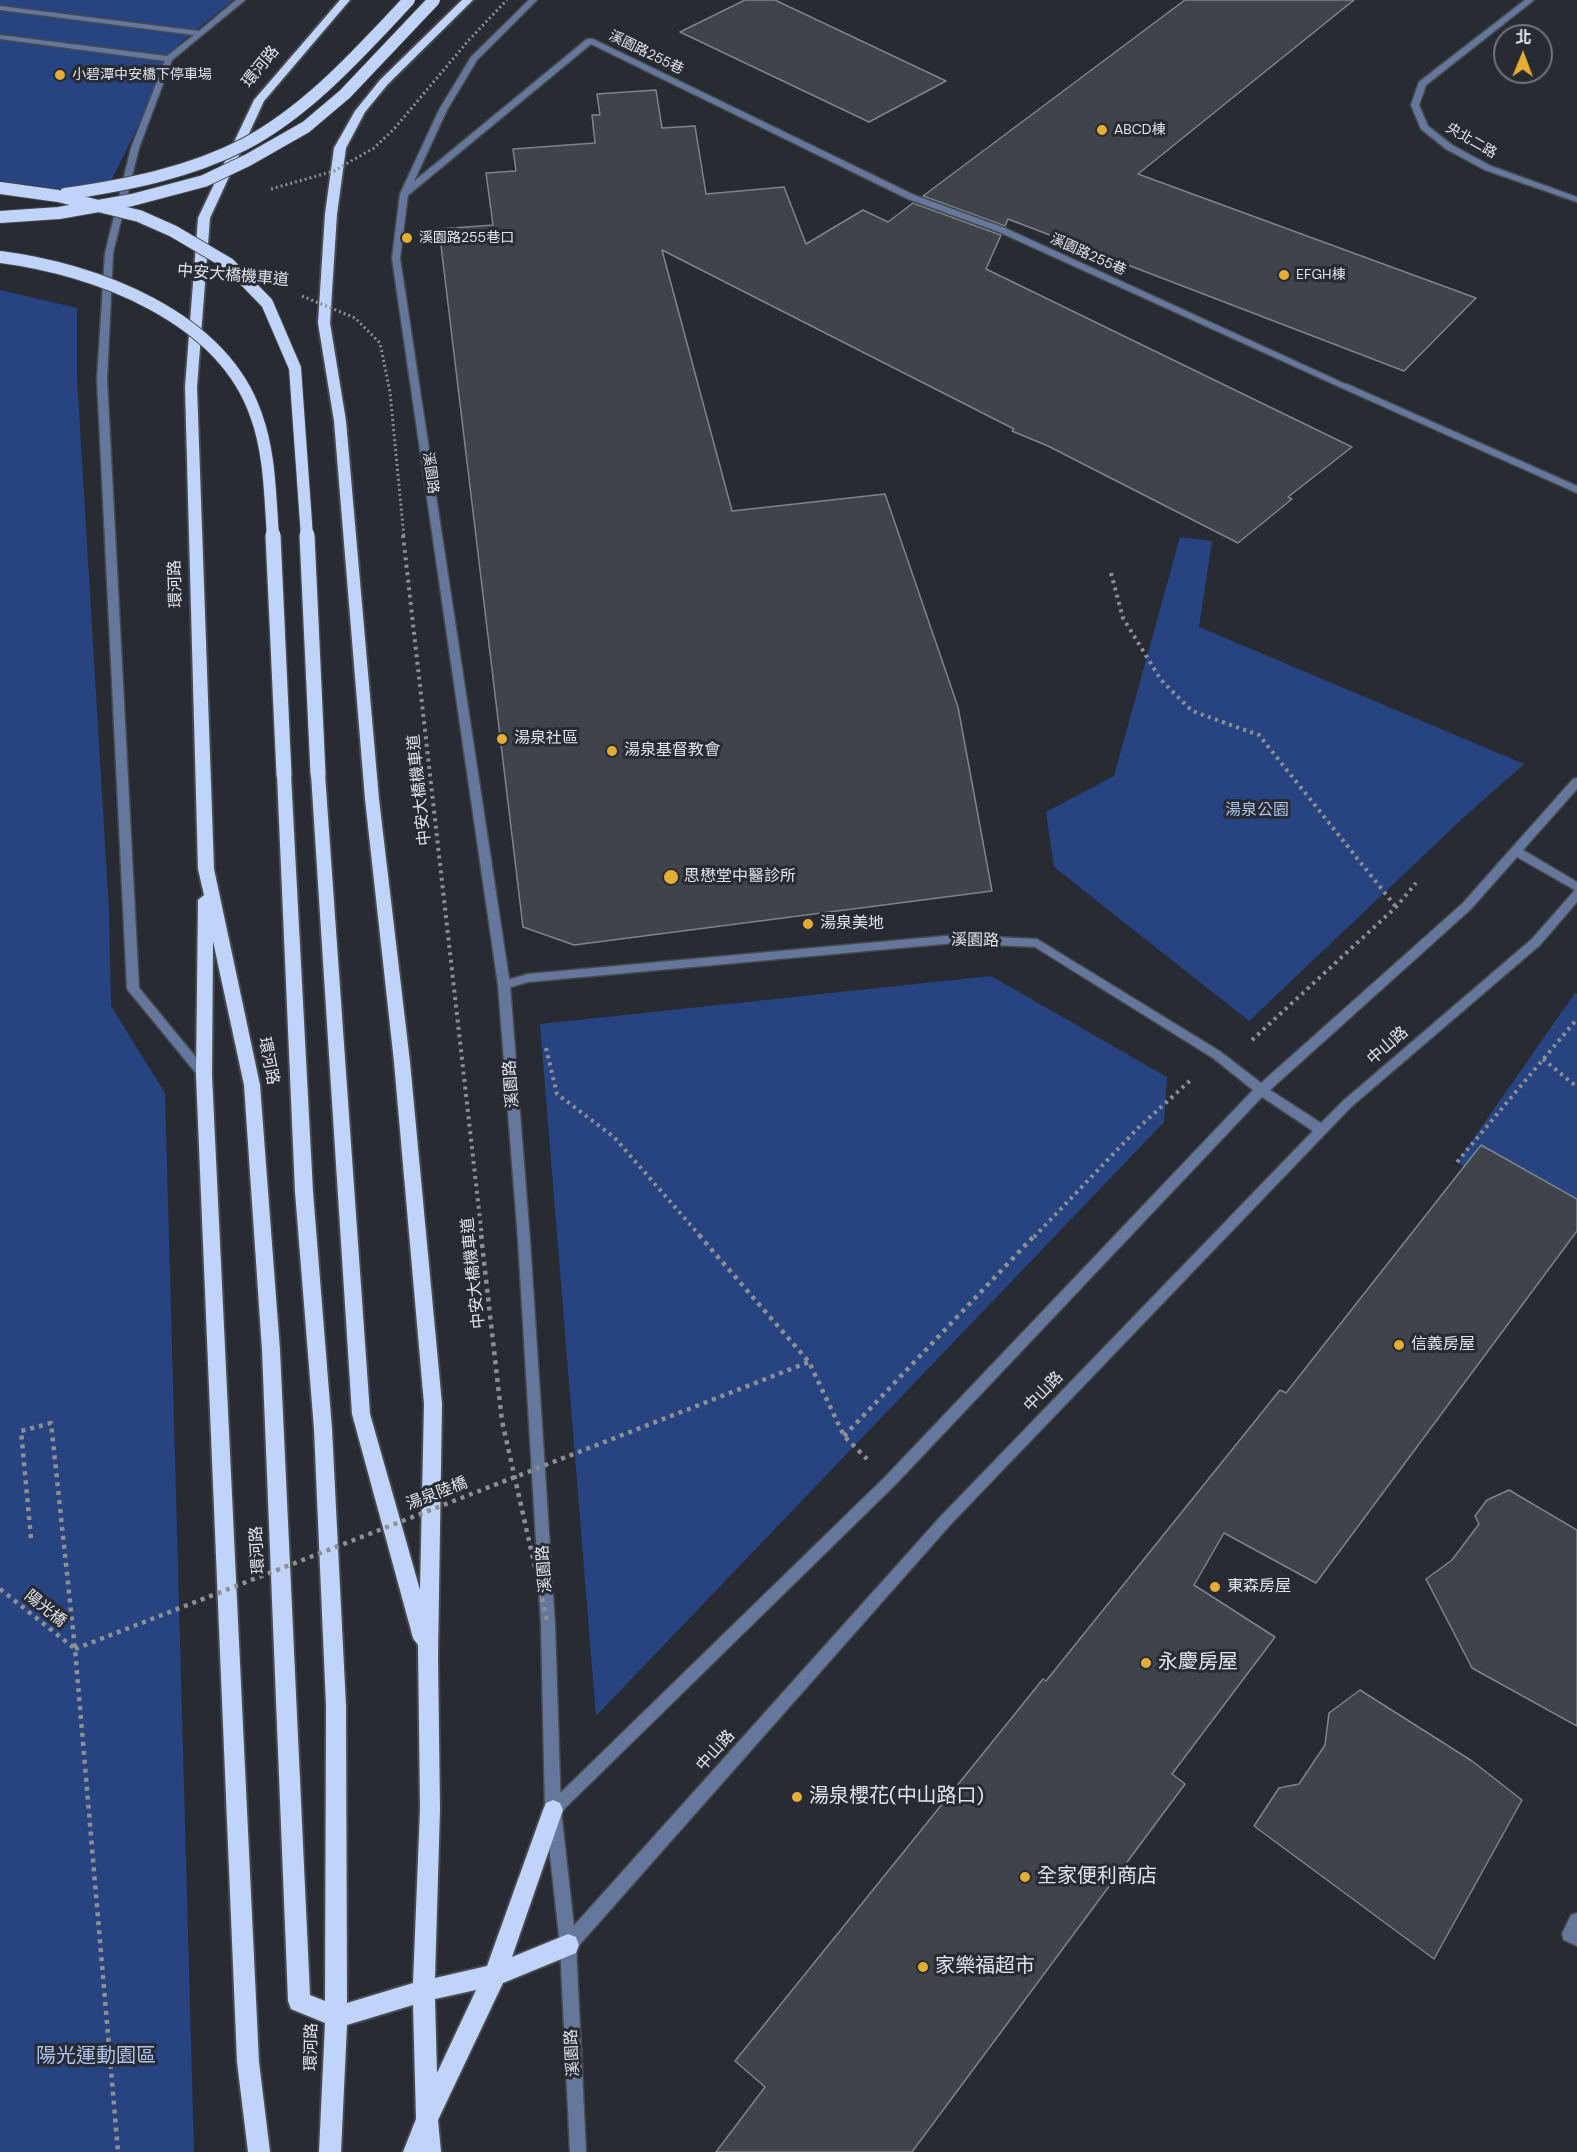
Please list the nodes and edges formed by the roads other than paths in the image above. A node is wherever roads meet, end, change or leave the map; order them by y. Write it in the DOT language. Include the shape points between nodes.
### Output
graph roads {
  1 [pos="241,0"];
  2 [pos="345,0"];
  3 [pos="409,0"];
  4 [pos="434,0"];
  5 [pos="468,0"];
  6 [pos="533,0"];
  7 [pos="1530,0"];
  8 [pos="0,8"];
  9 [pos="198,33"];
  10 [pos="0,37"];
  11 [pos="169,59"];
  12 [pos="0,188"];
  13 [pos="404,194"];
  14 [pos="0,200"];
  15 [pos="1577,200"];
  16 [pos="0,216"];
  17 [pos="0,257"];
  18 [pos="1577,490"];
  19 [pos="1577,782"];
  20 [pos="1516,851"];
  21 [pos="206,869"];
  22 [pos="1577,886"];
  23 [pos="1577,894"];
  24 [pos="504,985"];
  25 [pos="204,1075"];
  26 [pos="1261,1090"];
  27 [pos="1321,1130"];
  28 [pos="428,1656"];
  29 [pos="554,1810"];
  30 [pos="568,1945"];
  31 [pos="495,1975"];
  32 [pos="424,1991"];
  33 [pos="336,2017"];
  34 [pos="427,2119"];
  35 [pos="259,2152"];
  36 [pos="330,2152"];
  37 [pos="414,2152"];
  38 [pos="430,2152"];
  39 [pos="578,2152"];
  1 -- 9 [label="street"];
  2 -- 21 [label="highway, 環河路" via="259,100 204,218 191,387"];
  3 -- 14 [label="highway, bridge" via="349,63 293,111 267,131 221,155 172,173 101,190"];
  4 -- 16 [label="highway, bridge" via="345,94 306,127 248,160 204,181 132,200 59,213"];
  5 -- 28 [label="highway" via="384,82 360,111 339,148 324,323 340,421 371,787 403,1074 433,1404"];
  6 -- 13 [label="street, 溪園路" via="474,59 443,110"];
  7 -- 15 [label="street, 央北二路" via="1422,84 1415,105 1424,127 1449,147 1488,168"];
  8 -- 9 [label="street"];
  9 -- 11 [label="street"];
  10 -- 11 [label="street"];
  11 -- 25 [label="street" via="135,148 109,253 102,379 133,989"];
  12 -- 28 [label="highway, bridge" via="58,196 139,216 229,264 267,303 295,368 361,1414"];
  13 -- 18 [label="street, 溪園路255巷" via="590,41 911,197 1002,230"];
  13 -- 24 [label="street, 溪園路" via="396,258"];
  17 -- 33 [label="highway, bridge" via="65,271 129,291 174,314 206,340 242,385 258,421 267,467 275,562 304,1192 323,1429 336,1694"];
  19 -- 20 [label="street"];
  20 -- 22 [label="street"];
  20 -- 26 [label="street" via="1467,906"];
  21 -- 25 [label="highway"];
  21 -- 33 [label="highway, 環河路" via="252,1085 271,1350 299,2001"];
  23 -- 27 [label="street, 中山路" via="1536,942"];
  24 -- 26 [label="street, 溪園路" via="528,978 955,939 1037,943 1217,1056"];
  24 -- 29 [label="street, 溪園路" via="548,1625"];
  25 -- 35 [label="highway" via="248,2062"];
  26 -- 27 [label="street, 溪園路"];
  26 -- 29 [label="street" via="890,1482"];
  27 -- 30 [label="street, 中山路" via="946,1520"];
  28 -- 32 [label="highway" via="430,1809"];
  29 -- 30 [label="street, 溪園路"];
  29 -- 31 [label="highway"];
  30 -- 31 [label="highway"];
  30 -- 39 [label="street, 溪園路"];
  31 -- 32 [label="highway"];
  31 -- 34 [label="highway"];
  32 -- 33 [label="highway"];
  32 -- 34 [label="highway"];
  33 -- 36 [label="highway, 環河路"];
  34 -- 37 [label="highway"];
  34 -- 38 [label="highway"];
}
